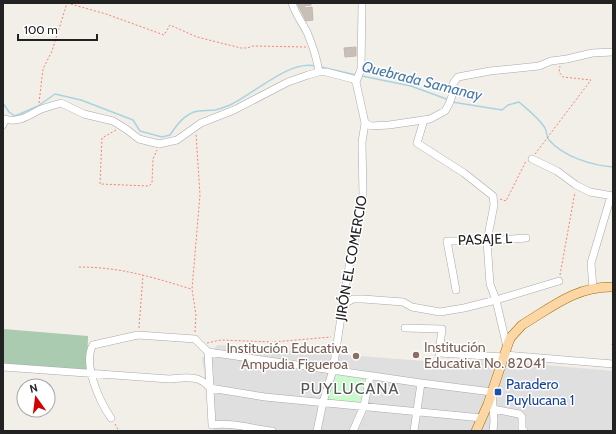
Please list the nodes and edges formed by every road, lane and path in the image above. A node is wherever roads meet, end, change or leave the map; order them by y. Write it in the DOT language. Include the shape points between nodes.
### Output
graph roads {
  1 [pos="67,3"];
  2 [pos="292,3"];
  3 [pos="362,3"];
  4 [pos="312,47"];
  5 [pos="613,52"];
  6 [pos="560,60"];
  7 [pos="318,68"];
  8 [pos="358,77"];
  9 [pos="39,104"];
  10 [pos="4,120"];
  11 [pos="424,120"];
  12 [pos="365,123"];
  13 [pos="122,126"];
  14 [pos="195,128"];
  15 [pos="159,144"];
  16 [pos="532,159"];
  17 [pos="576,185"];
  18 [pos="493,196"];
  19 [pos="612,196"];
  20 [pos="526,238"];
  21 [pos="487,241"];
  22 [pos="79,267"];
  23 [pos="143,274"];
  24 [pos="559,281"];
  25 [pos="613,287"];
  26 [pos="593,288"];
  27 [pos="192,289"];
  28 [pos="456,290"];
  29 [pos="496,300"];
  30 [pos="342,305"];
  31 [pos="405,328"];
  32 [pos="138,335"];
  33 [pos="338,336"];
  34 [pos="613,340"];
  35 [pos="197,342"];
  36 [pos="612,345"];
  37 [pos="208,352"];
  38 [pos="505,353"];
  39 [pos="613,364"];
  40 [pos="3,367"];
  41 [pos="333,370"];
  42 [pos="92,374"];
  43 [pos="370,376"];
  44 [pos="421,383"];
  45 [pos="210,388"];
  46 [pos="492,392"];
  47 [pos="323,402"];
  48 [pos="364,406"];
  49 [pos="493,409"];
  50 [pos="418,411"];
  51 [pos="111,418"];
  52 [pos="482,418"];
  53 [pos="119,431"];
  54 [pos="272,431"];
  55 [pos="317,431"];
  56 [pos="353,431"];
  57 [pos="414,431"];
  58 [pos="476,431"];
  59 [pos="493,431"];
  60 [pos="524,431"];
  1 -- 4 [label="path" via="164,35 170,25 197,37 241,48"];
  1 -- 9 [label="path" via="52,51 43,69"];
  2 -- 4 [label="street"];
  3 -- 8 [label="street, JIRÓN EL COMERCIO"];
  4 -- 7 [label="street"];
  5 -- 6 [label="street" via="592,53"];
  6 -- 11 [label="street" via="539,66 458,77 444,111"];
  6 -- 16 [label="path" via="561,75 591,80"];
  7 -- 8 [label="street" via="353,79"];
  7 -- 14 [label="street"];
  8 -- 12 [label="street, JIRÓN EL COMERCIO"];
  10 -- 13 [label="street" via="12,121 61,103 84,114 113,121"];
  11 -- 12 [label="street" via="371,126"];
  11 -- 18 [label="street" via="417,143 464,173"];
  12 -- 30 [label="street, JIRÓN EL COMERCIO" via="362,142 361,209"];
  13 -- 15 [label="street" via="139,139"];
  13 -- 15 [label="path" via="102,138 100,184 149,186 152,183 153,159"];
  14 -- 15 [label="street" via="177,140"];
  14 -- 27 [label="path" via="200,195"];
  16 -- 17 [label="street"];
  16 -- 18 [label="path" via="528,158 506,201"];
  17 -- 19 [label="street" via="590,192"];
  17 -- 24 [label="path"];
  18 -- 21 [label="street" via="494,205"];
  19 -- 26 [label="street" via="592,264"];
  20 -- 21 [label="street, PASAJE L"];
  21 -- 28 [label="street, PASAJE L" via="447,241"];
  21 -- 29 [label="street" via="490,284"];
  22 -- 23 [label="path" via="101,267"];
  23 -- 27 [label="path"];
  23 -- 32 [label="path"];
  24 -- 29 [label="street"];
  25 -- 26 [label="main road"];
  26 -- 38 [label="main road" via="567,298 522,326 512,337"];
  27 -- 35 [label="path"];
  29 -- 30 [label="street" via="440,312 412,307 402,302 364,298 353,299"];
  29 -- 38 [label="street"];
  30 -- 33 [label="street, JIRÓN EL COMERCIO"];
  31 -- 38 [label="street" via="442,329 439,353"];
  32 -- 35 [label="street"];
  32 -- 42 [label="street" via="93,345 90,366"];
  33 -- 35 [label="path" via="273,342"];
  33 -- 41 [label="street, JIRÓN EL COMERCIO"];
  34 -- 36 [label="path"];
  35 -- 37 [label="street"];
  37 -- 41 [label="street"];
  37 -- 45 [label="street"];
  38 -- 39 [label="street"];
  38 -- 46 [label="main road"];
  40 -- 42 [label="street"];
  41 -- 43 [label="street"];
  41 -- 47 [label="street, JIRÓN EL COMERCIO"];
  42 -- 45 [label="street" via="192,378 201,380"];
  42 -- 51 [label="street" via="97,392"];
  43 -- 44 [label="street"];
  43 -- 48 [label="street"];
  44 -- 46 [label="street"];
  44 -- 50 [label="street"];
  45 -- 47 [label="street"];
  45 -- 54 [label="street" via="212,425 230,424"];
  46 -- 49 [label="street"];
  46 -- 52 [label="main road"];
  47 -- 48 [label="street"];
  47 -- 55 [label="street"];
  48 -- 50 [label="street"];
  48 -- 56 [label="street"];
  49 -- 59 [label="street"];
  49 -- 60 [label="street" via="519,414 522,417"];
  50 -- 52 [label="street"];
  50 -- 57 [label="street"];
  51 -- 53 [label="path"];
  52 -- 58 [label="main road"];
}
